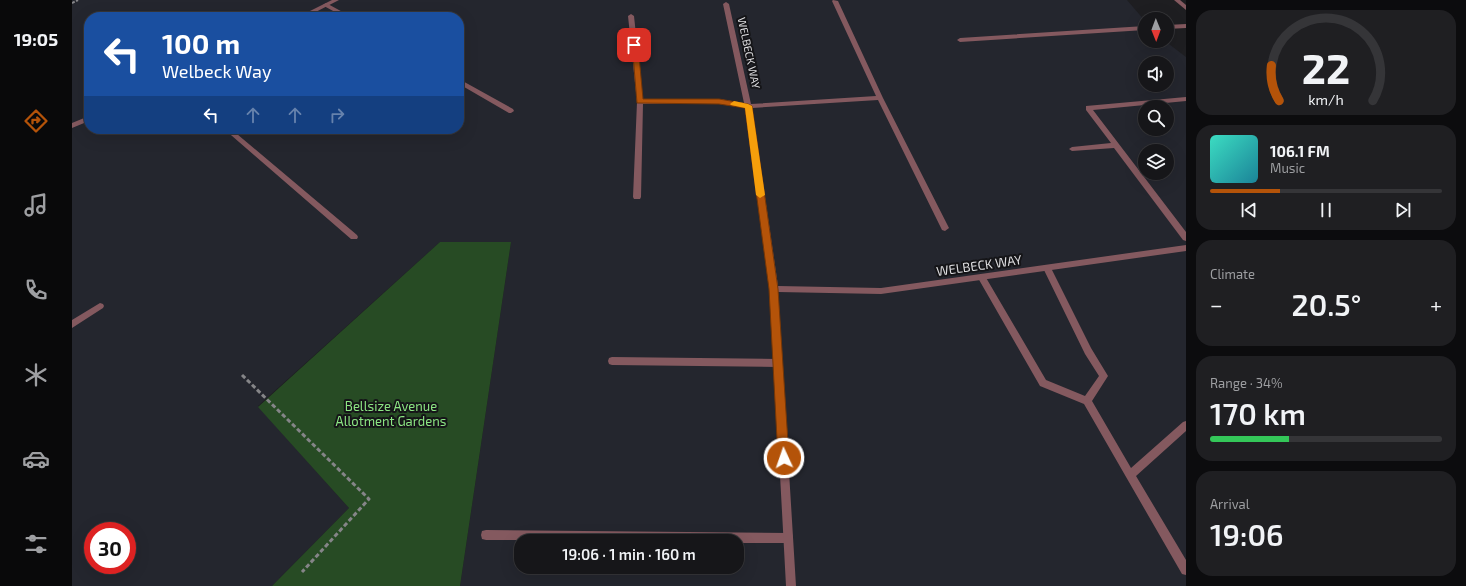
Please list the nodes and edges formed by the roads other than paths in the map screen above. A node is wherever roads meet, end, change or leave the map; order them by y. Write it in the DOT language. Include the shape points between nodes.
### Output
graph roads {
  1 [pos="336,0"];
  2 [pos="1178,0"];
  3 [pos="835,1"];
  4 [pos="726,4"];
  5 [pos="326,5"];
  6 [pos="1186,8"];
  7 [pos="311,12"];
  8 [pos="339,12"];
  9 [pos="631,16"];
  10 [pos="1186,26"];
  11 [pos="1174,27"];
  12 [pos="1138,28"];
  13 [pos="960,40"];
  14 [pos="464,84"];
  15 [pos="880,98"];
  16 [pos="1186,99"];
  17 [pos="640,102"];
  18 [pos="748,106"];
  19 [pos="511,111"];
  20 [pos="84,120"];
  21 [pos="72,126"];
  22 [pos="234,134"];
  23 [pos="1116,145"];
  24 [pos="1072,149"];
  25 [pos="637,197"];
  26 [pos="946,228"];
  27 [pos="354,237"];
  28 [pos="1186,238"];
  29 [pos="1186,248"];
  30 [pos="1047,268"];
  31 [pos="982,278"];
  32 [pos="774,289"];
  33 [pos="100,306"];
  34 [pos="72,324"];
  35 [pos="612,361"];
  36 [pos="778,363"];
  37 [pos="1087,400"];
  38 [pos="1186,425"];
  39 [pos="1130,475"];
  40 [pos="486,535"];
  41 [pos="788,538"];
  42 [pos="1186,570"];
  43 [pos="791,586"];
  1 -- 5 [label="street"];
  2 -- 6 [label="street"];
  3 -- 15 [label="street"];
  4 -- 18 [label="street, WELBECK WAY"];
  5 -- 7 [label="street"];
  5 -- 8 [label="street"];
  9 -- 17 [label="street"];
  10 -- 11 [label="street"];
  12 -- 13 [label="street"];
  14 -- 19 [label="street"];
  15 -- 18 [label="street, WELBECK WAY"];
  15 -- 26 [label="street"];
  16 -- 23 [label="street" via="1088,108"];
  17 -- 18 [label="street, WELBECK WAY" via="719,101"];
  17 -- 25 [label="street"];
  18 -- 32 [label="street, WELBECK WAY"];
  20 -- 21 [label="street"];
  22 -- 27 [label="street"];
  23 -- 24 [label="street"];
  23 -- 28 [label="street"];
  29 -- 30 [label="street, WELBECK WAY"];
  30 -- 31 [label="street, WELBECK WAY"];
  30 -- 37 [label="street" via="1088,351 1104,376"];
  31 -- 32 [label="street, WELBECK WAY" via="881,291"];
  31 -- 37 [label="street" via="1043,383"];
  32 -- 36 [label="street, WELBECK WAY"];
  33 -- 34 [label="street"];
  35 -- 36 [label="street"];
  36 -- 41 [label="street, WELBECK WAY"];
  37 -- 39 [label="street"];
  38 -- 39 [label="street"];
  39 -- 42 [label="street"];
  40 -- 41 [label="street"];
  41 -- 43 [label="street, WELBECK WAY"];
}
